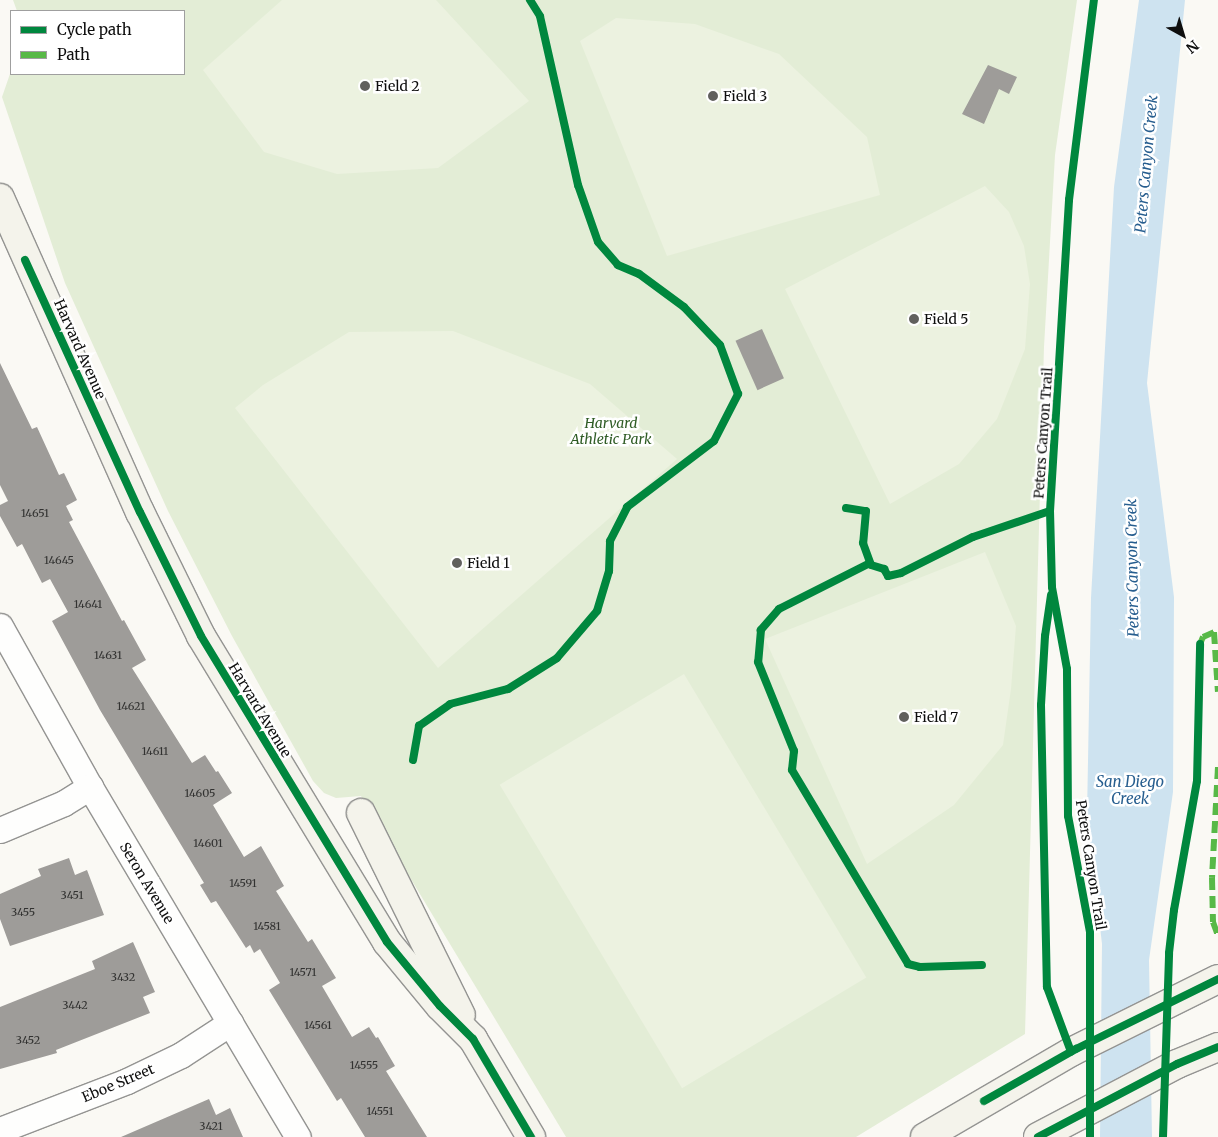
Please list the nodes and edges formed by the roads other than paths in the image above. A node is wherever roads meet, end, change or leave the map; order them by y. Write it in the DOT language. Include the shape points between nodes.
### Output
graph roads {
  1 [pos="0,198"];
  2 [pos="0,626"];
  3 [pos="90,787"];
  4 [pos="361,813"];
  5 [pos="0,830"];
  6 [pos="1218,979"];
  7 [pos="230,1023"];
  8 [pos="473,1039"];
  9 [pos="1218,1047"];
  10 [pos="0,1130"];
  11 [pos="298,1137"];
  12 [pos="531,1137"];
  13 [pos="924,1137"];
  14 [pos="1038,1137"];
  1 -- 8 [label="main road, Harvard Avenue" via="140,512 202,636 387,942 440,1006"];
  2 -- 3 [label="street, Seron Avenue"];
  3 -- 5 [label="street" via="64,803"];
  3 -- 7 [label="street, Seron Avenue"];
  4 -- 8 [label="main road"];
  6 -- 13 [label="main road" via="1076,1049"];
  7 -- 10 [label="street, Eboe Street" via="181,1055 127,1081"];
  7 -- 11 [label="street, Seron Avenue"];
  8 -- 12 [label="main road, Harvard Avenue"];
  9 -- 14 [label="main road" via="1177,1064"];
}
